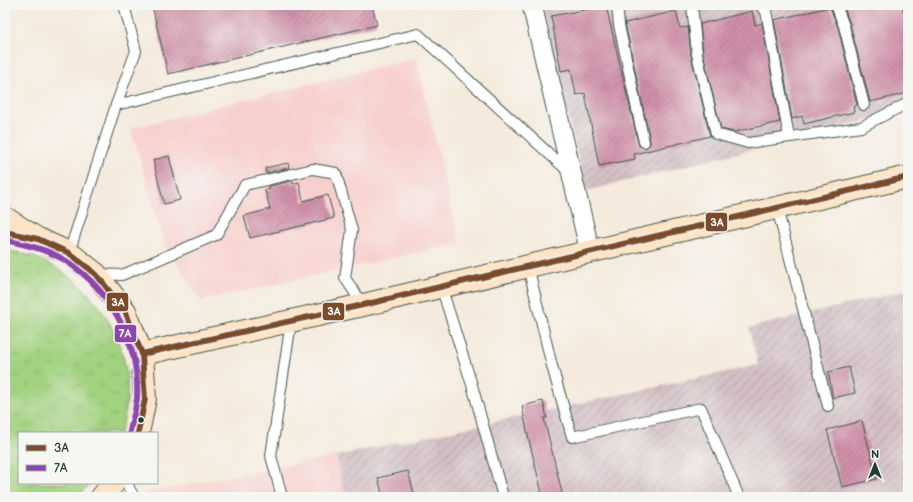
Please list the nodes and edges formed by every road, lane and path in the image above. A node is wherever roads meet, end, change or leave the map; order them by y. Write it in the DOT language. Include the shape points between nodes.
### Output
graph roads {
  1 [pos="124,5"];
  2 [pos="532,5"];
  3 [pos="617,5"];
  4 [pos="692,5"];
  5 [pos="760,5"];
  6 [pos="836,5"];
  7 [pos="908,103"];
  8 [pos="116,105"];
  9 [pos="864,105"];
  10 [pos="789,137"];
  11 [pos="644,142"];
  12 [pos="572,174"];
  13 [pos="908,177"];
  14 [pos="777,208"];
  15 [pos="5,218"];
  16 [pos="5,232"];
  17 [pos="38,239"];
  18 [pos="590,252"];
  19 [pos="69,253"];
  20 [pos="528,266"];
  21 [pos="96,274"];
  22 [pos="441,286"];
  23 [pos="363,305"];
  24 [pos="291,322"];
  25 [pos="142,354"];
  26 [pos="828,406"];
  27 [pos="138,432"];
  28 [pos="113,484"];
  29 [pos="129,484"];
  30 [pos="102,497"];
  31 [pos="134,497"];
  32 [pos="282,497"];
  33 [pos="503,497"];
  34 [pos="739,497"];
  1 -- 8 [label="lane" via="136,51"];
  2 -- 12 [label="street"];
  3 -- 11 [label="lane"];
  4 -- 10 [label="lane" via="697,54 716,134 748,143"];
  5 -- 10 [label="lane" via="766,11"];
  6 -- 9 [label="lane" via="844,26"];
  7 -- 10 [label="lane" via="861,127"];
  8 -- 12 [label="lane" via="418,34"];
  8 -- 19 [label="lane"];
  12 -- 18 [label="street"];
  13 -- 14 [label="street"];
  14 -- 18 [label="street"];
  14 -- 26 [label="lane"];
  15 -- 17 [label="street"];
  16 -- 17 [label="street"];
  17 -- 19 [label="street"];
  18 -- 20 [label="street"];
  19 -- 21 [label="street"];
  20 -- 22 [label="street"];
  20 -- 34 [label="lane" via="572,437 701,408"];
  21 -- 23 [label="lane" via="122,275 216,236 246,186 313,169 336,173 352,230 345,278"];
  21 -- 25 [label="street" via="125,310"];
  22 -- 23 [label="street"];
  22 -- 33 [label="lane"];
  23 -- 24 [label="street"];
  24 -- 25 [label="street"];
  24 -- 32 [label="lane" via="271,456"];
  25 -- 27 [label="street" via="145,399"];
  28 -- 30 [label="street"];
  29 -- 31 [label="lane"];
}
